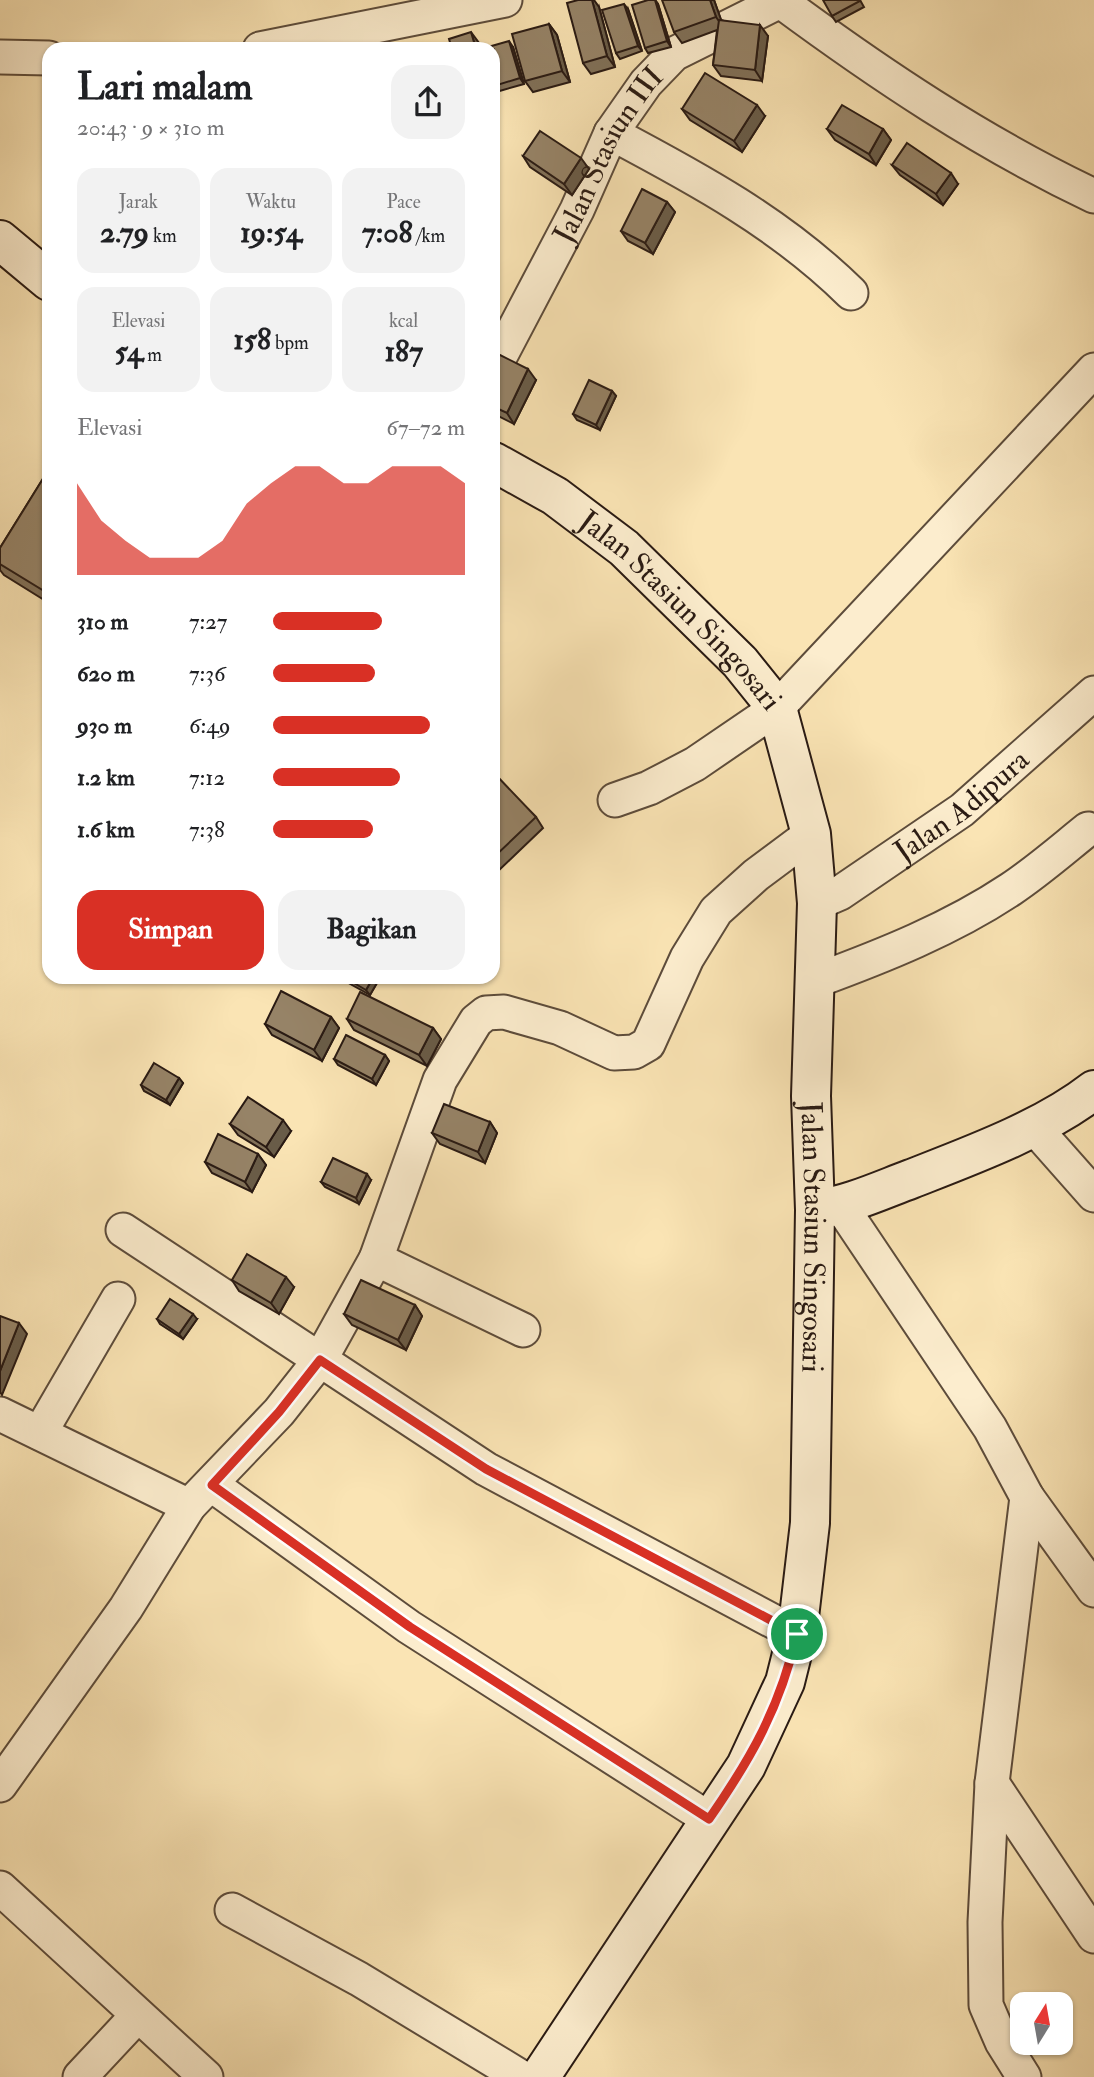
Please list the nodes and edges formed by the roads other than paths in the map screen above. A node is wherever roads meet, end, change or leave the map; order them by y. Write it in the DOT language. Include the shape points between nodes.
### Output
graph roads {
  1 [pos="505,0"];
  2 [pos="780,0"];
  3 [pos="295,42"];
  4 [pos="0,57"];
  5 [pos="42,58"];
  6 [pos="611,133"];
  7 [pos="1094,196"];
  8 [pos="0,240"];
  9 [pos="42,275"];
  10 [pos="851,293"];
  11 [pos="500,357"];
  12 [pos="1094,370"];
  13 [pos="500,465"];
  14 [pos="1094,694"];
  15 [pos="777,708"];
  16 [pos="615,800"];
  17 [pos="1088,829"];
  18 [pos="811,834"];
  19 [pos="817,903"];
  20 [pos="816,981"];
  21 [pos="1094,1090"];
  22 [pos="1032,1126"];
  23 [pos="1094,1195"];
  24 [pos="828,1208"];
  25 [pos="123,1230"];
  26 [pos="376,1259"];
  27 [pos="118,1300"];
  28 [pos="523,1330"];
  29 [pos="320,1360"];
  30 [pos="0,1414"];
  31 [pos="40,1433"];
  32 [pos="200,1496"];
  33 [pos="1027,1497"];
  34 [pos="1094,1590"];
  35 [pos="797,1634"];
  36 [pos="992,1783"];
  37 [pos="0,1785"];
  38 [pos="709,1819"];
  39 [pos="0,1888"];
  40 [pos="232,1910"];
  41 [pos="1094,1936"];
  42 [pos="137,2016"];
  43 [pos="80,2077"];
  44 [pos="206,2077"];
  45 [pos="521,2077"];
  46 [pos="540,2077"];
  47 [pos="1024,2077"];
  1 -- 3 [label="street"];
  2 -- 6 [label="street, Jalan Stasiun III" via="674,54 646,83"];
  2 -- 7 [label="street" via="979,137"];
  4 -- 5 [label="street"];
  6 -- 10 [label="street" via="747,208 815,257"];
  6 -- 11 [label="street, Jalan Stasiun III" via="577,210"];
  8 -- 9 [label="street"];
  12 -- 15 [label="street"];
  13 -- 15 [label="street, Jalan Stasiun Singosari" via="555,496 624,548 740,662"];
  14 -- 19 [label="street, Jalan Adipura" via="962,810 840,893"];
  15 -- 16 [label="street" via="695,764"];
  15 -- 18 [label="street, Jalan Stasiun Singosari"];
  17 -- 20 [label="street" via="1010,889 894,952"];
  18 -- 19 [label="street, Jalan Stasiun Singosari"];
  18 -- 26 [label="street" via="716,911 687,958 648,1044 634,1052 614,1053 560,1028 504,1012 486,1013 476,1021 440,1080"];
  19 -- 20 [label="street, Jalan Stasiun Singosari"];
  20 -- 24 [label="street, Jalan Stasiun Singosari" via="811,1096"];
  21 -- 22 [label="street"];
  22 -- 23 [label="street"];
  22 -- 24 [label="street" via="947,1164"];
  24 -- 33 [label="street" via="990,1428"];
  24 -- 35 [label="street, Jalan Stasiun Singosari" via="810,1522"];
  25 -- 29 [label="street"];
  26 -- 28 [label="street"];
  26 -- 29 [label="street"];
  27 -- 31 [label="street"];
  29 -- 32 [label="street" via="279,1412"];
  29 -- 35 [label="street" via="486,1469"];
  30 -- 31 [label="street"];
  31 -- 32 [label="street"];
  32 -- 37 [label="street"];
  32 -- 38 [label="street"];
  33 -- 34 [label="street"];
  33 -- 36 [label="street"];
  35 -- 38 [label="street, Jalan Stasiun Singosari" via="786,1682 768,1720 746,1766"];
  36 -- 41 [label="street"];
  36 -- 47 [label="street" via="986,2005"];
  38 -- 46 [label="street, Jalan Stasiun Singosari"];
  39 -- 42 [label="street"];
  40 -- 45 [label="street" via="359,1979"];
  42 -- 43 [label="street"];
  42 -- 44 [label="street"];
}
